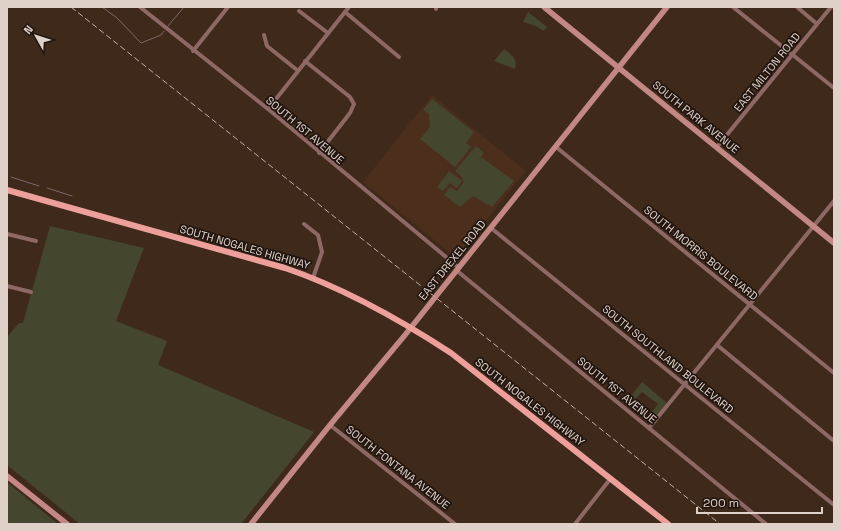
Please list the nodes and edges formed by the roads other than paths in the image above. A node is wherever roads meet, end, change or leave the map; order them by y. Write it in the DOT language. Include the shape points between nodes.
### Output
graph roads {
  1 [pos="140,7"];
  2 [pos="228,7"];
  3 [pos="349,7"];
  4 [pos="544,7"];
  5 [pos="667,7"];
  6 [pos="733,7"];
  7 [pos="797,7"];
  8 [pos="831,7"];
  9 [pos="146,9"];
  10 [pos="299,11"];
  11 [pos="345,12"];
  12 [pos="817,24"];
  13 [pos="328,33"];
  14 [pos="264,35"];
  15 [pos="193,51"];
  16 [pos="792,55"];
  17 [pos="400,57"];
  18 [pos="305,61"];
  19 [pos="619,67"];
  20 [pos="297,70"];
  21 [pos="834,88"];
  22 [pos="268,109"];
  23 [pos="556,147"];
  24 [pos="717,147"];
  25 [pos="319,152"];
  26 [pos="7,190"];
  27 [pos="834,201"];
  28 [pos="304,224"];
  29 [pos="813,226"];
  30 [pos="491,228"];
  31 [pos="7,234"];
  32 [pos="36,241"];
  33 [pos="834,243"];
  34 [pos="457,268"];
  35 [pos="313,278"];
  36 [pos="7,286"];
  37 [pos="31,292"];
  38 [pos="750,305"];
  39 [pos="411,328"];
  40 [pos="717,345"];
  41 [pos="834,373"];
  42 [pos="685,385"];
  43 [pos="330,425"];
  44 [pos="649,428"];
  45 [pos="834,441"];
  46 [pos="7,476"];
  47 [pos="611,478"];
  48 [pos="834,505"];
  49 [pos="67,524"];
  50 [pos="251,524"];
  51 [pos="455,524"];
  52 [pos="575,524"];
  53 [pos="668,524"];
  54 [pos="766,524"];
  1 -- 9 [label="street, SOUTH 1ST AVENUE"];
  2 -- 15 [label="street"];
  3 -- 11 [label="street"];
  4 -- 19 [label="street, SOUTH PARK AVENUE"];
  5 -- 19 [label="street, EAST DREXEL ROAD"];
  6 -- 16 [label="street"];
  7 -- 12 [label="street"];
  8 -- 12 [label="street, EAST MILTON ROAD"];
  9 -- 15 [label="street, SOUTH 1ST AVENUE"];
  10 -- 13 [label="street"];
  11 -- 13 [label="street"];
  11 -- 17 [label="street"];
  12 -- 16 [label="street, EAST MILTON ROAD"];
  13 -- 18 [label="street"];
  14 -- 20 [label="street" via="267,46"];
  15 -- 22 [label="street, SOUTH 1ST AVENUE"];
  16 -- 21 [label="street"];
  16 -- 24 [label="street, EAST MILTON ROAD"];
  18 -- 20 [label="street"];
  18 -- 25 [label="street" via="356,104"];
  19 -- 23 [label="street, EAST DREXEL ROAD"];
  19 -- 24 [label="street, SOUTH PARK AVENUE"];
  20 -- 22 [label="street"];
  22 -- 25 [label="street, SOUTH 1ST AVENUE"];
  23 -- 30 [label="street, EAST DREXEL ROAD"];
  23 -- 38 [label="street, SOUTH MORRIS BOULEVARD"];
  24 -- 29 [label="street, SOUTH PARK AVENUE"];
  25 -- 34 [label="street, SOUTH 1ST AVENUE"];
  26 -- 35 [label="main road, SOUTH NOGALES HIGHWAY" via="257,259"];
  27 -- 29 [label="street"];
  28 -- 35 [label="street" via="318,235 322,252"];
  29 -- 33 [label="street, SOUTH PARK AVENUE"];
  29 -- 38 [label="street"];
  30 -- 34 [label="street, EAST DREXEL ROAD"];
  30 -- 42 [label="street, SOUTH SOUTHLAND BOULEVARD"];
  31 -- 32 [label="street"];
  34 -- 39 [label="street, EAST DREXEL ROAD"];
  34 -- 44 [label="street, SOUTH 1ST AVENUE"];
  35 -- 39 [label="main road, SOUTH NOGALES HIGHWAY" via="361,300"];
  36 -- 37 [label="street"];
  38 -- 40 [label="street"];
  38 -- 41 [label="street, SOUTH MORRIS BOULEVARD"];
  39 -- 43 [label="street, EAST DREXEL ROAD"];
  39 -- 47 [label="main road, SOUTH NOGALES HIGHWAY" via="475,371"];
  40 -- 42 [label="street"];
  40 -- 45 [label="street"];
  42 -- 44 [label="street"];
  42 -- 48 [label="street, SOUTH SOUTHLAND BOULEVARD"];
  43 -- 50 [label="street, EAST DREXEL ROAD"];
  43 -- 51 [label="street, SOUTH FONTANA AVENUE"];
  44 -- 54 [label="street, SOUTH 1ST AVENUE"];
  46 -- 49 [label="street"];
  47 -- 52 [label="street"];
  47 -- 53 [label="main road, SOUTH NOGALES HIGHWAY"];
}
